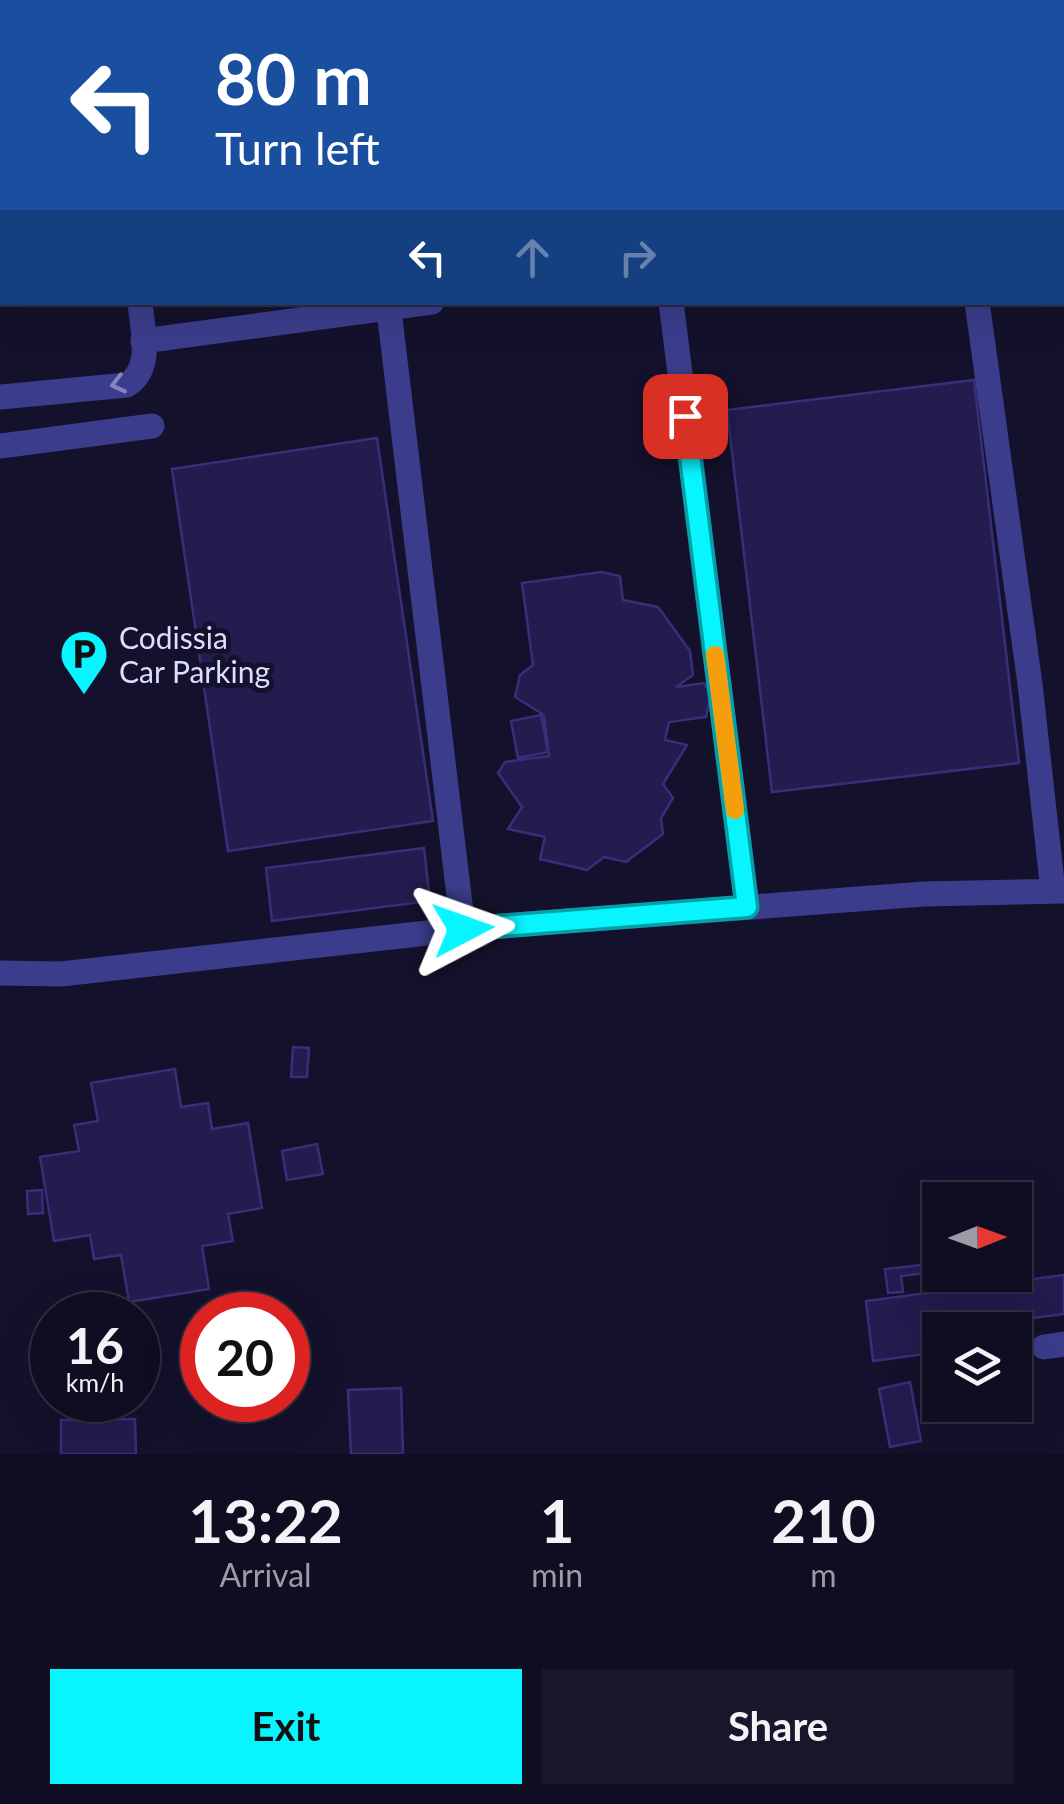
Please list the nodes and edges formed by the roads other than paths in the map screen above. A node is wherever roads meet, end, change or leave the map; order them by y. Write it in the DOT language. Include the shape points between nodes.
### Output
graph roads {
  1 [pos="140,305"];
  2 [pos="388,305"];
  3 [pos="671,305"];
  4 [pos="977,305"];
  5 [pos="143,341"];
  6 [pos="0,397"];
  7 [pos="152,426"];
  8 [pos="0,446"];
  9 [pos="1059,891"];
  10 [pos="747,907"];
  11 [pos="463,929"];
  12 [pos="0,973"];
  1 -- 5 [label="lane"];
  2 -- 5 [label="lane"];
  2 -- 11 [label="lane"];
  3 -- 10 [label="lane"];
  4 -- 9 [label="lane"];
  5 -- 6 [label="lane, one-way" via="140,371 127,385"];
  7 -- 8 [label="lane"];
  9 -- 10 [label="lane"];
  10 -- 11 [label="lane"];
  11 -- 12 [label="lane" via="61,974"];
}
